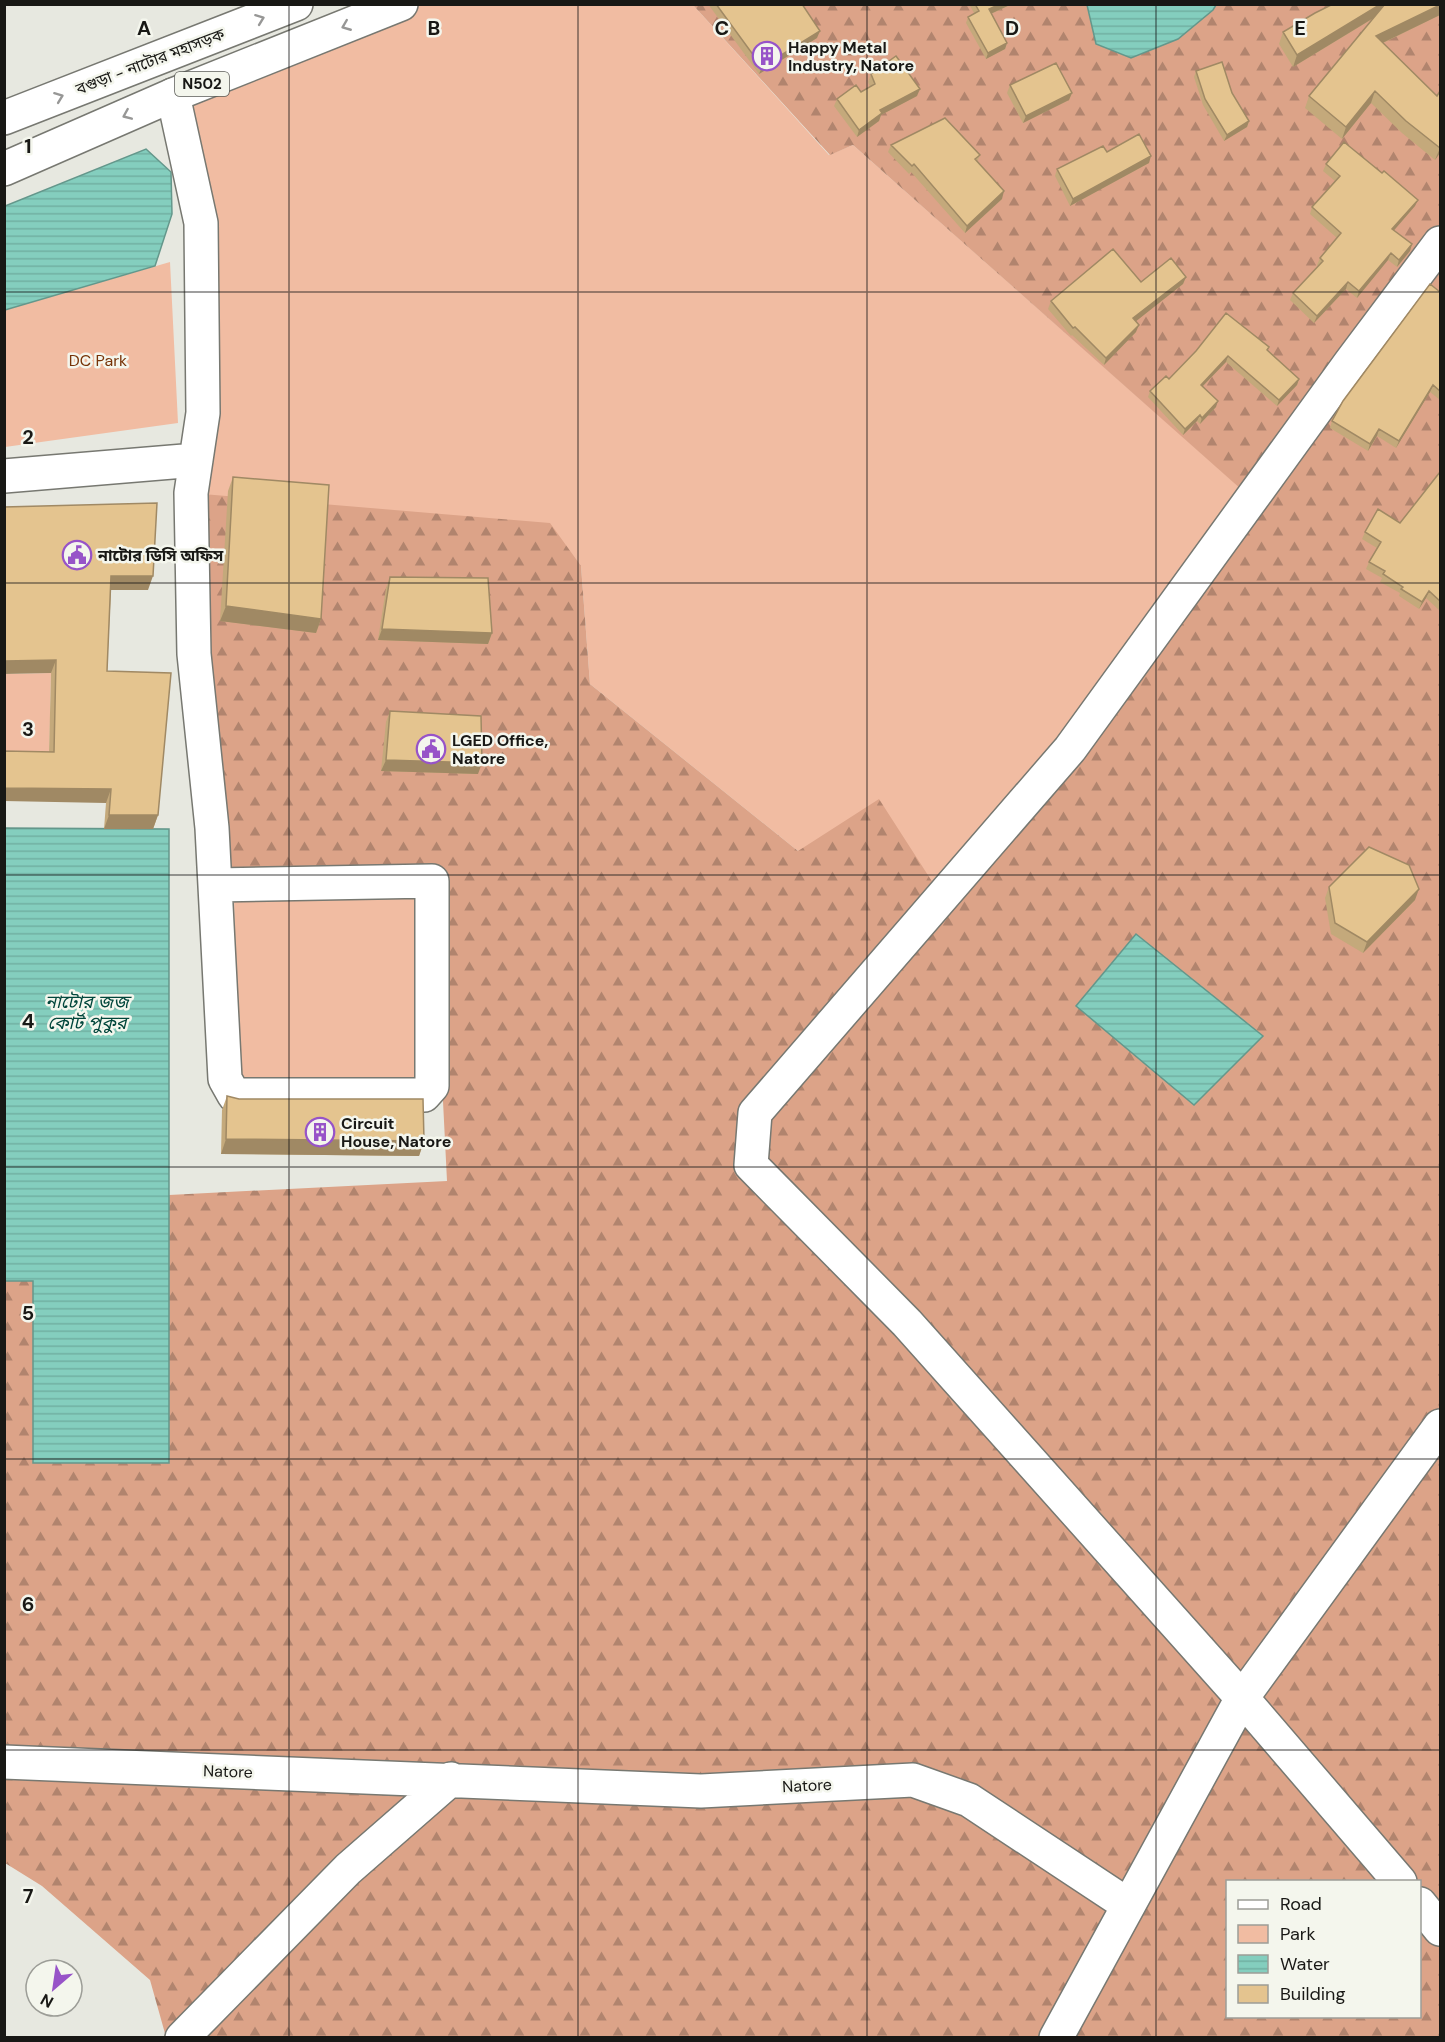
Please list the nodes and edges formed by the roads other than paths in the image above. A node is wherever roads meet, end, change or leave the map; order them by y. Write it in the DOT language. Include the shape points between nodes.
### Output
graph roads {
  1 [pos="296,4"];
  2 [pos="401,4"];
  3 [pos="174,52"];
  4 [pos="173,95"];
  5 [pos="4,118"];
  6 [pos="4,169"];
  7 [pos="1440,243"];
  8 [pos="196,460"];
  9 [pos="4,476"];
  10 [pos="215,885"];
  11 [pos="1440,1426"];
  12 [pos="1242,1698"];
  13 [pos="4,1762"];
  14 [pos="451,1779"];
  15 [pos="1399,1880"];
  16 [pos="1128,1905"];
  17 [pos="1421,1906"];
  18 [pos="1440,1929"];
  19 [pos="182,2037"];
  20 [pos="1056,2037"];
  3 -- 1 [label="main road, বগুড়া - নাটোর মহাসড়ক / N502, one-way"];
  2 -- 4 [label="main road, N502, one-way"];
  3 -- 4 [label="main road"];
  5 -- 3 [label="main road, বগুড়া - নাটোর মহাসড়ক / N502, one-way"];
  4 -- 6 [label="main road, N502, one-way"];
  4 -- 8 [label="main road" via="201,223 203,413"];
  7 -- 12 [label="main road" via="1070,749 755,1113 751,1165 907,1323"];
  8 -- 9 [label="main road"];
  8 -- 10 [label="main road" via="191,493 194,654"];
  10 -- 10 [label="main road" via="225,1080 234,1095 424,1095 432,1086 432,881"];
  11 -- 12 [label="main road"];
  12 -- 15 [label="main road"];
  12 -- 16 [label="main road"];
  13 -- 14 [label="main road, Natore"];
  14 -- 16 [label="main road, Natore" via="701,1791 913,1780 969,1800"];
  14 -- 19 [label="main road" via="348,1869"];
  16 -- 20 [label="main road"];
  17 -- 18 [label="main road"];
}
